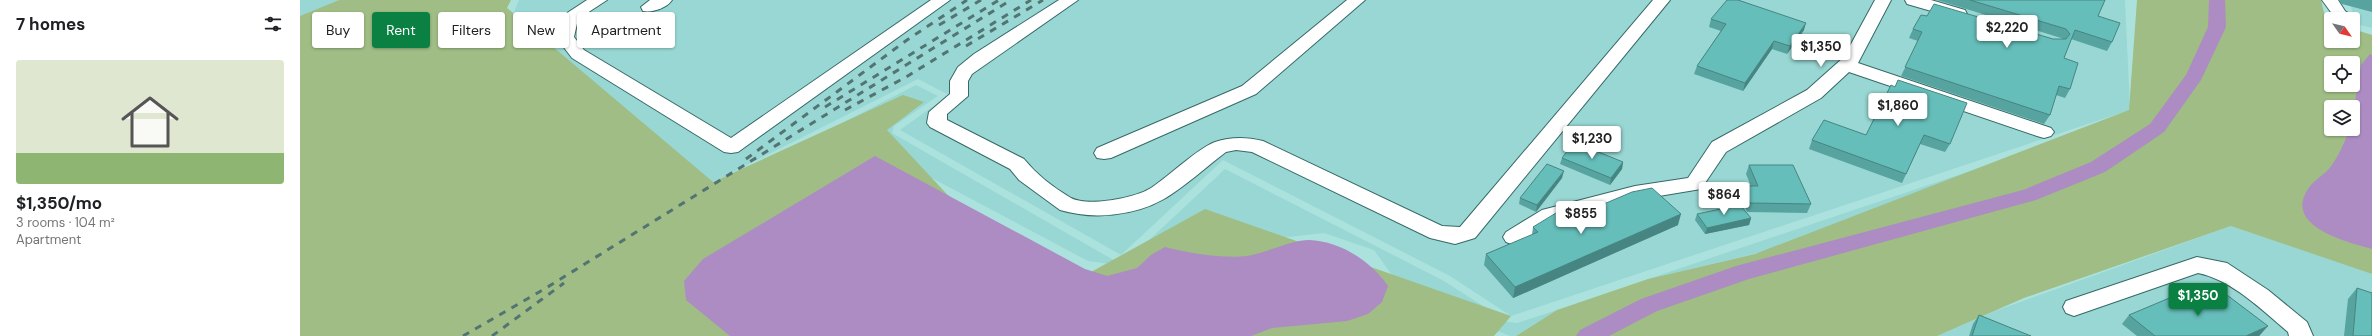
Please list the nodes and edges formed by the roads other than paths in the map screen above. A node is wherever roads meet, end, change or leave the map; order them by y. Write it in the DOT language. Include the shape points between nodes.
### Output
graph roads {
  1 [pos="600,0"];
  2 [pos="942,0"];
  3 [pos="1070,0"];
  4 [pos="1357,0"];
  5 [pos="1662,0"];
  6 [pos="1883,0"];
  7 [pos="1913,0"];
  8 [pos="2330,0"];
  9 [pos="2338,12"];
  10 [pos="1973,18"];
  11 [pos="1846,65"];
  12 [pos="2044,132"];
  13 [pos="1104,153"];
  14 [pos="1514,237"];
  15 [pos="2074,307"];
  16 [pos="2301,336"];
  1 -- 2 [label="street" via="570,17 565,37 578,54 731,147"];
  3 -- 5 [label="street" via="964,71 958,81 958,96 938,112 937,123 1017,164 1026,175 1067,205 1101,209 1131,204 1157,194 1220,147 1236,144 1256,146 1438,233 1455,236 1467,233"];
  4 -- 13 [label="street" via="1249,90"];
  6 -- 11 [label="street"];
  7 -- 10 [label="street"];
  8 -- 9 [label="street"];
  11 -- 12 [label="street"];
  11 -- 14 [label="street" via="1814,94 1719,147 1694,184 1635,193 1549,215"];
  15 -- 16 [label="street" via="2197,265 2219,269 2260,296 2299,328"];
}
